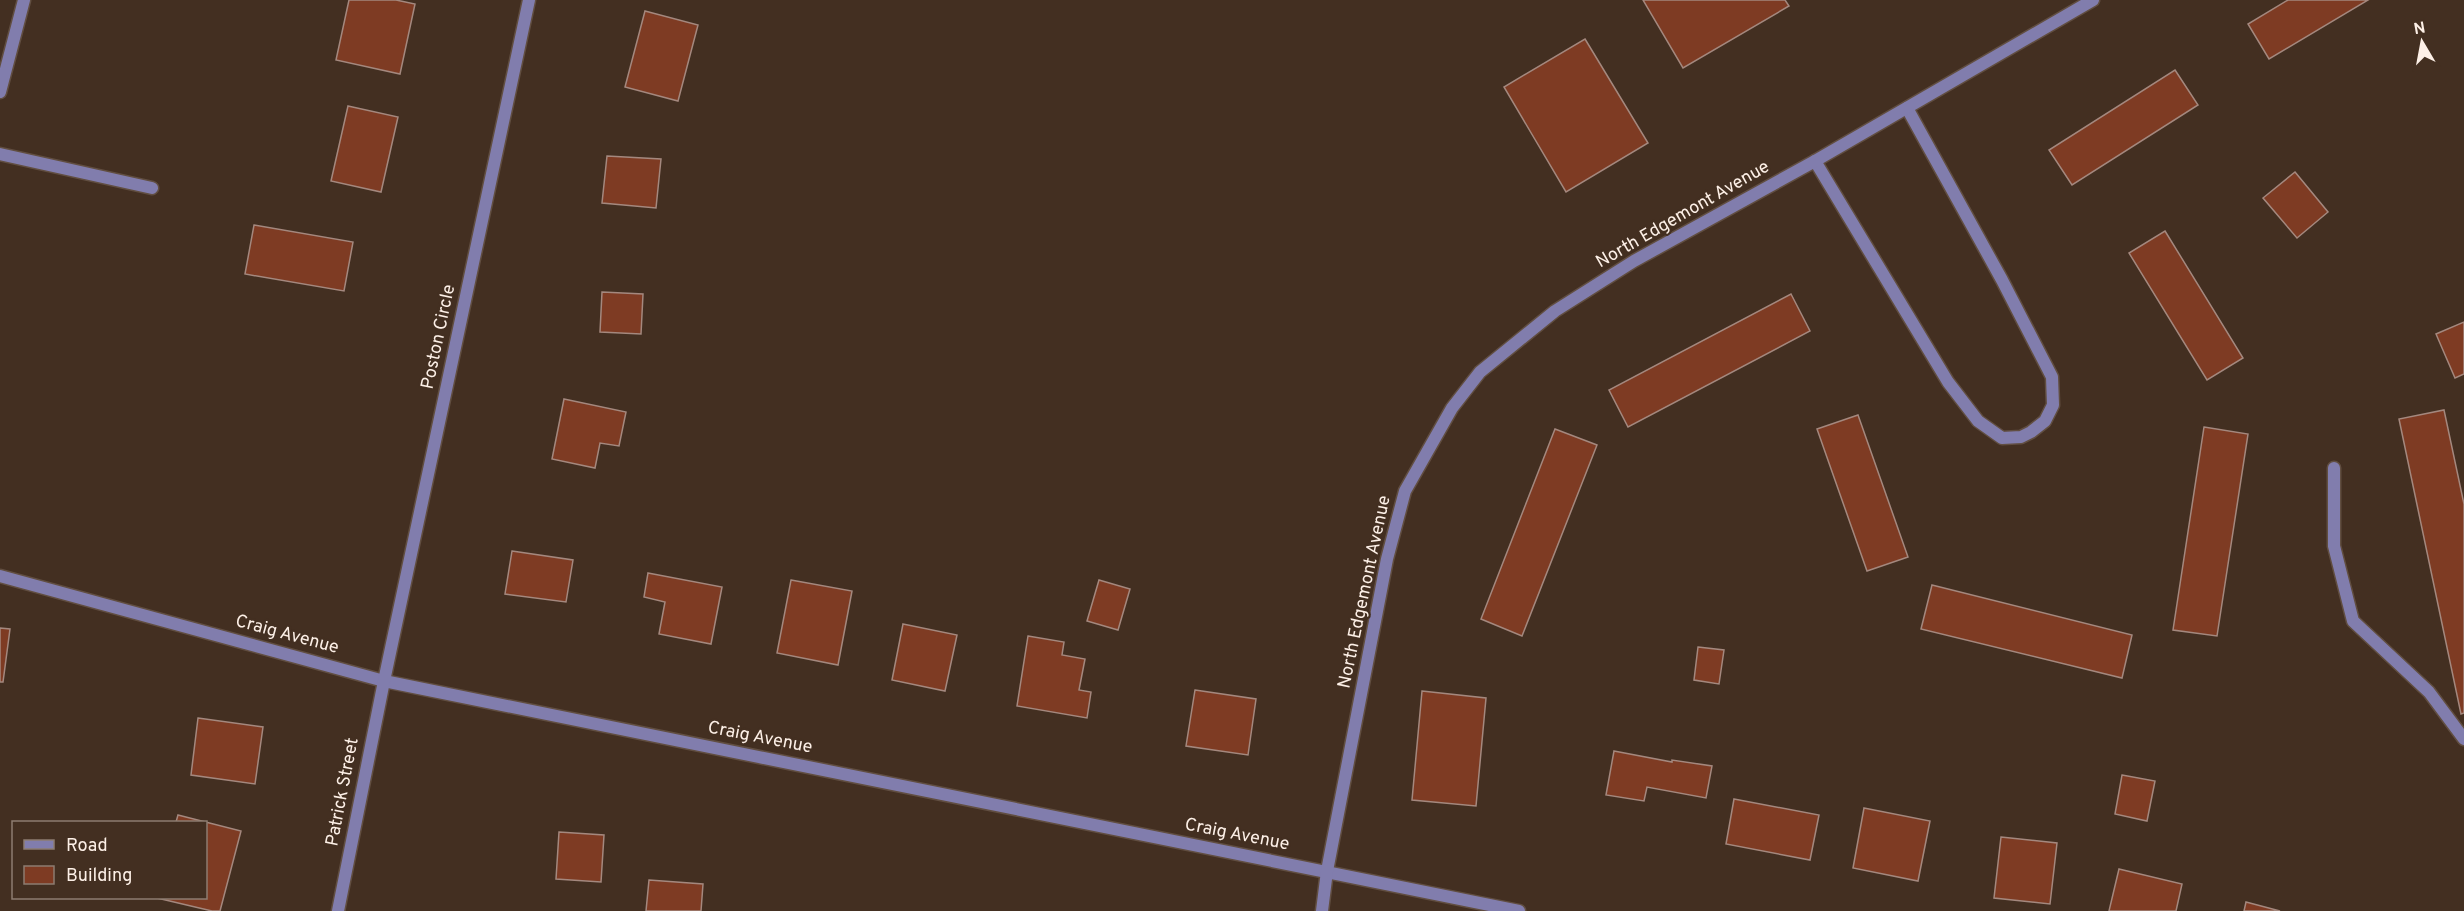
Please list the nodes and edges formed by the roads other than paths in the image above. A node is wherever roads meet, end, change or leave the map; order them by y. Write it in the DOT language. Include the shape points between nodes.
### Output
graph roads {
  1 [pos="24,0"];
  2 [pos="529,0"];
  3 [pos="2093,0"];
  4 [pos="0,92"];
  5 [pos="1907,108"];
  6 [pos="0,154"];
  7 [pos="1815,161"];
  8 [pos="152,188"];
  9 [pos="2334,468"];
  10 [pos="0,576"];
  11 [pos="384,681"];
  12 [pos="2464,739"];
  13 [pos="1327,871"];
  14 [pos="338,911"];
  15 [pos="1322,911"];
  16 [pos="1520,911"];
  1 -- 4 [label="street"];
  2 -- 11 [label="street, Poston Circle"];
  3 -- 5 [label="street, North Edgemont Avenue"];
  5 -- 7 [label="street, North Edgemont Avenue"];
  5 -- 7 [label="street" via="2052,377 2053,405 2045,421 2031,432 2002,438 1978,421 1948,382"];
  6 -- 8 [label="street"];
  7 -- 13 [label="street, North Edgemont Avenue" via="1634,261 1555,311 1480,372 1452,408 1405,491 1387,559"];
  9 -- 12 [label="street" via="2334,546 2354,621 2429,692"];
  10 -- 11 [label="street, Craig Avenue"];
  11 -- 13 [label="street, Craig Avenue"];
  11 -- 14 [label="street, Patrick Street"];
  13 -- 15 [label="street, North Edgemont Avenue"];
  13 -- 16 [label="street, Craig Avenue"];
}
